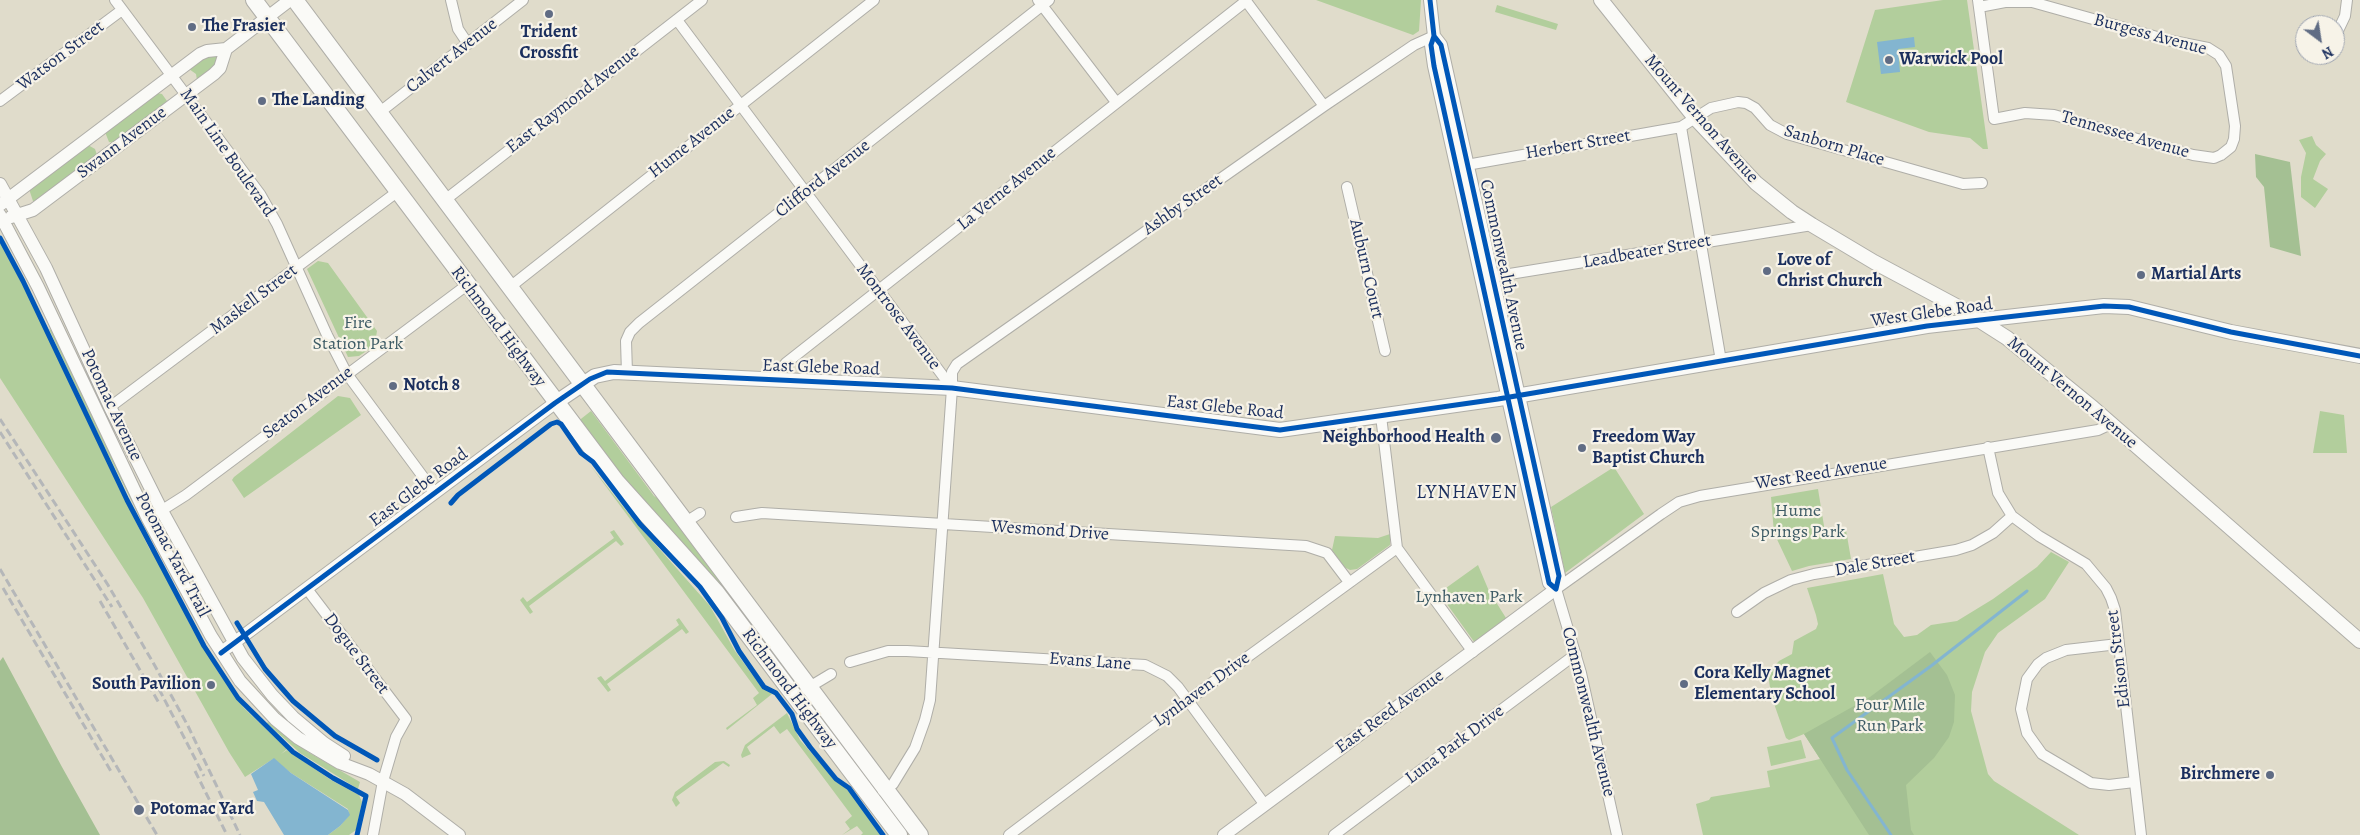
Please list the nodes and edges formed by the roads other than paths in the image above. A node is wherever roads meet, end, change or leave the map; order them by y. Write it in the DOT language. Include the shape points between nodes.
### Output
graph roads {
  1 [pos="115,0"];
  2 [pos="254,0"];
  3 [pos="290,0"];
  4 [pos="294,0"];
  5 [pos="451,0"];
  6 [pos="524,0"];
  7 [pos="702,0"];
  8 [pos="874,0"];
  9 [pos="1430,0"];
  10 [pos="1601,0"];
  11 [pos="2347,0"];
  12 [pos="1246,1"];
  13 [pos="1043,2"];
  14 [pos="1979,4"];
  15 [pos="122,10"];
  16 [pos="2345,16"];
  17 [pos="267,18"];
  18 [pos="677,20"];
  19 [pos="1434,36"];
  20 [pos="468,44"];
  21 [pos="226,49"];
  22 [pos="172,76"];
  23 [pos="186,95"];
  24 [pos="0,101"];
  25 [pos="1116,102"];
  26 [pos="740,105"];
  27 [pos="1324,106"];
  28 [pos="380,112"];
  29 [pos="1695,118"];
  30 [pos="2235,126"];
  31 [pos="1681,127"];
  32 [pos="1462,165"];
  33 [pos="1982,183"];
  34 [pos="0,184"];
  35 [pos="1347,188"];
  36 [pos="397,192"];
  37 [pos="806,193"];
  38 [pos="445,200"];
  39 [pos="5,202"];
  40 [pos="19,215"];
  41 [pos="1,217"];
  42 [pos="1812,225"];
  43 [pos="1701,243"];
  44 [pos="296,268"];
  45 [pos="1487,278"];
  46 [pos="466,285"];
  47 [pos="510,287"];
  48 [pos="879,291"];
  49 [pos="1978,319"];
  50 [pos="1384,351"];
  51 [pos="2360,356"];
  52 [pos="1721,361"];
  53 [pos="627,372"];
  54 [pos="347,374"];
  55 [pos="771,380"];
  56 [pos="582,384"];
  57 [pos="952,388"];
  58 [pos="1512,396"];
  59 [pos="556,403"];
  60 [pos="110,407"];
  61 [pos="1381,416"];
  62 [pos="2111,424"];
  63 [pos="1988,447"];
  64 [pos="435,493"];
  65 [pos="162,511"];
  66 [pos="700,513"];
  67 [pos="2012,516"];
  68 [pos="736,517"];
  69 [pos="148,519"];
  70 [pos="686,522"];
  71 [pos="943,524"];
  72 [pos="1397,548"];
  73 [pos="1349,582"];
  74 [pos="307,589"];
  75 [pos="1556,590"];
  76 [pos="1737,612"];
  77 [pos="2360,641"];
  78 [pos="234,644"];
  79 [pos="2118,644"];
  80 [pos="935,652"];
  81 [pos="1473,652"];
  82 [pos="222,653"];
  83 [pos="1576,654"];
  84 [pos="850,662"];
  85 [pos="831,674"];
  86 [pos="802,691"];
  87 [pos="1187,701"];
  88 [pos="369,774"];
  89 [pos="382,781"];
  90 [pos="2134,782"];
  91 [pos="886,790"];
  92 [pos="871,798"];
  93 [pos="1265,805"];
  94 [pos="373,835"];
  95 [pos="459,835"];
  96 [pos="899,835"];
  97 [pos="920,835"];
  98 [pos="1009,835"];
  99 [pos="1224,835"];
  100 [pos="1334,835"];
  101 [pos="1617,835"];
  102 [pos="2141,835"];
  1 -- 15 [label="street, Main Line Boulevard"];
  2 -- 17 [label="highway, Richmond Highway"];
  3 -- 17 [label="street, Swann Avenue"];
  4 -- 28 [label="highway, Richmond Highway"];
  5 -- 20 [label="street" via="458,29"];
  6 -- 20 [label="street, Calvert Avenue"];
  7 -- 18 [label="street, East Raymond Avenue"];
  8 -- 26 [label="street, Hume Avenue"];
  9 -- 19 [label="street, Commonwealth Avenue"];
  10 -- 29 [label="main road, Mount Vernon Avenue"];
  11 -- 16 [label="street"];
  12 -- 25 [label="street, La Verne Avenue"];
  12 -- 27 [label="street"];
  13 -- 25 [label="street"];
  13 -- 37 [label="street, Clifford Avenue"];
  14 -- 30 [label="street, Burgess Avenue" via="2032,2 2208,48 2219,54 2226,66"];
  14 -- 30 [label="street, Tennessee Avenue" via="1994,119 2026,113 2054,115 2193,155 2214,158 2231,147"];
  15 -- 22 [label="street, Main Line Boulevard"];
  15 -- 24 [label="street, Watson Street"];
  17 -- 21 [label="street, Swann Avenue"];
  17 -- 36 [label="highway, Richmond Highway"];
  18 -- 26 [label="street, Montrose Avenue"];
  18 -- 38 [label="street, East Raymond Avenue"];
  19 -- 27 [label="street, Ashby Street" via="1414,45"];
  19 -- 32 [label="street, Commonwealth Avenue" via="1434,66"];
  20 -- 28 [label="street, Calvert Avenue"];
  21 -- 22 [label="street, Swann Avenue" via="203,53"];
  21 -- 23 [label="street, Swann Avenue" via="217,71"];
  22 -- 23 [label="street, Main Line Boulevard"];
  22 -- 39 [label="street, Swann Avenue"];
  23 -- 40 [label="street, Swann Avenue" via="33,210"];
  23 -- 44 [label="street, Main Line Boulevard" via="260,194"];
  25 -- 48 [label="street, La Verne Avenue"];
  26 -- 37 [label="street, Montrose Avenue"];
  26 -- 47 [label="street, Hume Avenue"];
  27 -- 57 [label="street, Ashby Street" via="958,364 952,372"];
  28 -- 38 [label="highway, Richmond Highway"];
  29 -- 31 [label="street, Herbert Street"];
  29 -- 33 [label="street, Sanborn Place" via="1711,108 1746,103 1787,134 1963,184"];
  29 -- 42 [label="main road, Mount Vernon Avenue" via="1756,183"];
  31 -- 32 [label="street, Herbert Street"];
  31 -- 43 [label="street"];
  32 -- 45 [label="street, Commonwealth Avenue"];
  34 -- 39 [label="street, Potomac Avenue"];
  35 -- 50 [label="street, Auburn Court"];
  36 -- 44 [label="street, Maskell Street"];
  36 -- 46 [label="highway, Richmond Highway"];
  37 -- 48 [label="street, Montrose Avenue"];
  37 -- 53 [label="street, Clifford Avenue" via="633,328 625,348"];
  38 -- 47 [label="highway, Richmond Highway"];
  39 -- 40 [label="street, Potomac Avenue"];
  40 -- 41 [label="street, Swann Avenue"];
  40 -- 60 [label="street, Potomac Avenue" via="62,299"];
  41 -- 69 [label="street, Potomac Avenue" via="38,287"];
  42 -- 43 [label="street, Leadbeater Street"];
  42 -- 49 [label="main road, Mount Vernon Avenue"];
  43 -- 45 [label="street, Leadbeater Street"];
  43 -- 52 [label="street"];
  44 -- 54 [label="street, Main Line Boulevard"];
  44 -- 60 [label="street, Maskell Street"];
  45 -- 58 [label="street, Commonwealth Avenue"];
  46 -- 54 [label="street, Seaton Avenue"];
  46 -- 59 [label="highway, Richmond Highway"];
  47 -- 56 [label="highway, Richmond Highway"];
  48 -- 55 [label="street, La Verne Avenue" via="786,363"];
  48 -- 57 [label="street, Montrose Avenue"];
  49 -- 51 [label="main road, West Glebe Road" via="2123,306 2231,332"];
  49 -- 52 [label="main road, West Glebe Road"];
  49 -- 62 [label="main road, Mount Vernon Avenue"];
  52 -- 58 [label="main road, West Glebe Road"];
  53 -- 55 [label="main road, East Glebe Road"];
  53 -- 56 [label="main road, East Glebe Road" via="607,372"];
  54 -- 64 [label="street, Main Line Boulevard"];
  54 -- 65 [label="street, Seaton Avenue"];
  55 -- 57 [label="main road, East Glebe Road"];
  56 -- 59 [label="main road, East Glebe Road"];
  56 -- 70 [label="highway, Richmond Highway"];
  57 -- 61 [label="main road, East Glebe Road" via="1266,429"];
  57 -- 71 [label="street, Montrose Avenue"];
  58 -- 61 [label="main road, East Glebe Road"];
  58 -- 75 [label="street, Commonwealth Avenue" via="1549,584"];
  59 -- 64 [label="street, East Glebe Road"];
  59 -- 86 [label="highway, Richmond Highway" via="616,482"];
  60 -- 65 [label="street, Potomac Avenue"];
  61 -- 72 [label="street"];
  62 -- 63 [label="street, West Reed Avenue" via="2098,430"];
  62 -- 77 [label="main road, Mount Vernon Avenue"];
  63 -- 67 [label="street, Edison Street" via="1998,493"];
  63 -- 75 [label="street, West Reed Avenue" via="1726,490 1679,502"];
  64 -- 74 [label="street, East Glebe Road"];
  65 -- 69 [label="street, Seaton Avenue"];
  65 -- 78 [label="street, Potomac Avenue"];
  66 -- 70 [label="street"];
  67 -- 76 [label="street, Dale Street" via="1972,545 1792,580 1764,593"];
  67 -- 79 [label="street, Edison Street" via="2038,536 2075,556 2095,573 2115,610"];
  68 -- 71 [label="street, Wesmond Drive" via="762,513"];
  69 -- 82 [label="street, Potomac Avenue"];
  70 -- 86 [label="highway, Richmond Highway"];
  71 -- 73 [label="street, Wesmond Drive" via="1306,546 1327,553"];
  71 -- 80 [label="street, Montrose Avenue"];
  72 -- 73 [label="street, Lynhaven Drive"];
  72 -- 81 [label="street"];
  73 -- 87 [label="street, Lynhaven Drive"];
  74 -- 78 [label="street, East Glebe Road"];
  74 -- 89 [label="street, Dogue Street" via="406,719 396,737"];
  75 -- 81 [label="street, East Reed Avenue"];
  75 -- 83 [label="street, Commonwealth Avenue"];
  78 -- 82 [label="street, East Glebe Road"];
  78 -- 88 [label="street, Potomac Avenue" via="261,683 293,717"];
  79 -- 90 [label="street, Edison Street"];
  79 -- 90 [label="street" via="2066,650 2046,658 2027,678 2020,709 2027,733 2042,754 2091,783"];
  80 -- 84 [label="street, Evans Lane" via="888,651"];
  80 -- 87 [label="street, Evans Lane" via="1145,665 1166,676"];
  80 -- 91 [label="street, Montrose Avenue" via="923,727 905,767"];
  81 -- 93 [label="street, East Reed Avenue"];
  82 -- 88 [label="street, Potomac Avenue" via="249,692 287,730 333,759"];
  83 -- 100 [label="street, Luna Park Drive"];
  83 -- 101 [label="street, Commonwealth Avenue"];
  85 -- 86 [label="street"];
  86 -- 91 [label="highway, Richmond Highway"];
  86 -- 92 [label="highway, Richmond Highway"];
  87 -- 93 [label="street, Evans Lane"];
  87 -- 98 [label="street, Lynhaven Drive"];
  88 -- 89 [label="street, Potomac Avenue"];
  89 -- 94 [label="street"];
  89 -- 95 [label="street, Potomac Avenue" via="419,802"];
  90 -- 102 [label="street, Edison Street"];
  91 -- 92 [label="street, Montrose Avenue"];
  91 -- 97 [label="highway, Richmond Highway"];
  92 -- 96 [label="highway, Richmond Highway"];
  93 -- 99 [label="street, East Reed Avenue"];
}
